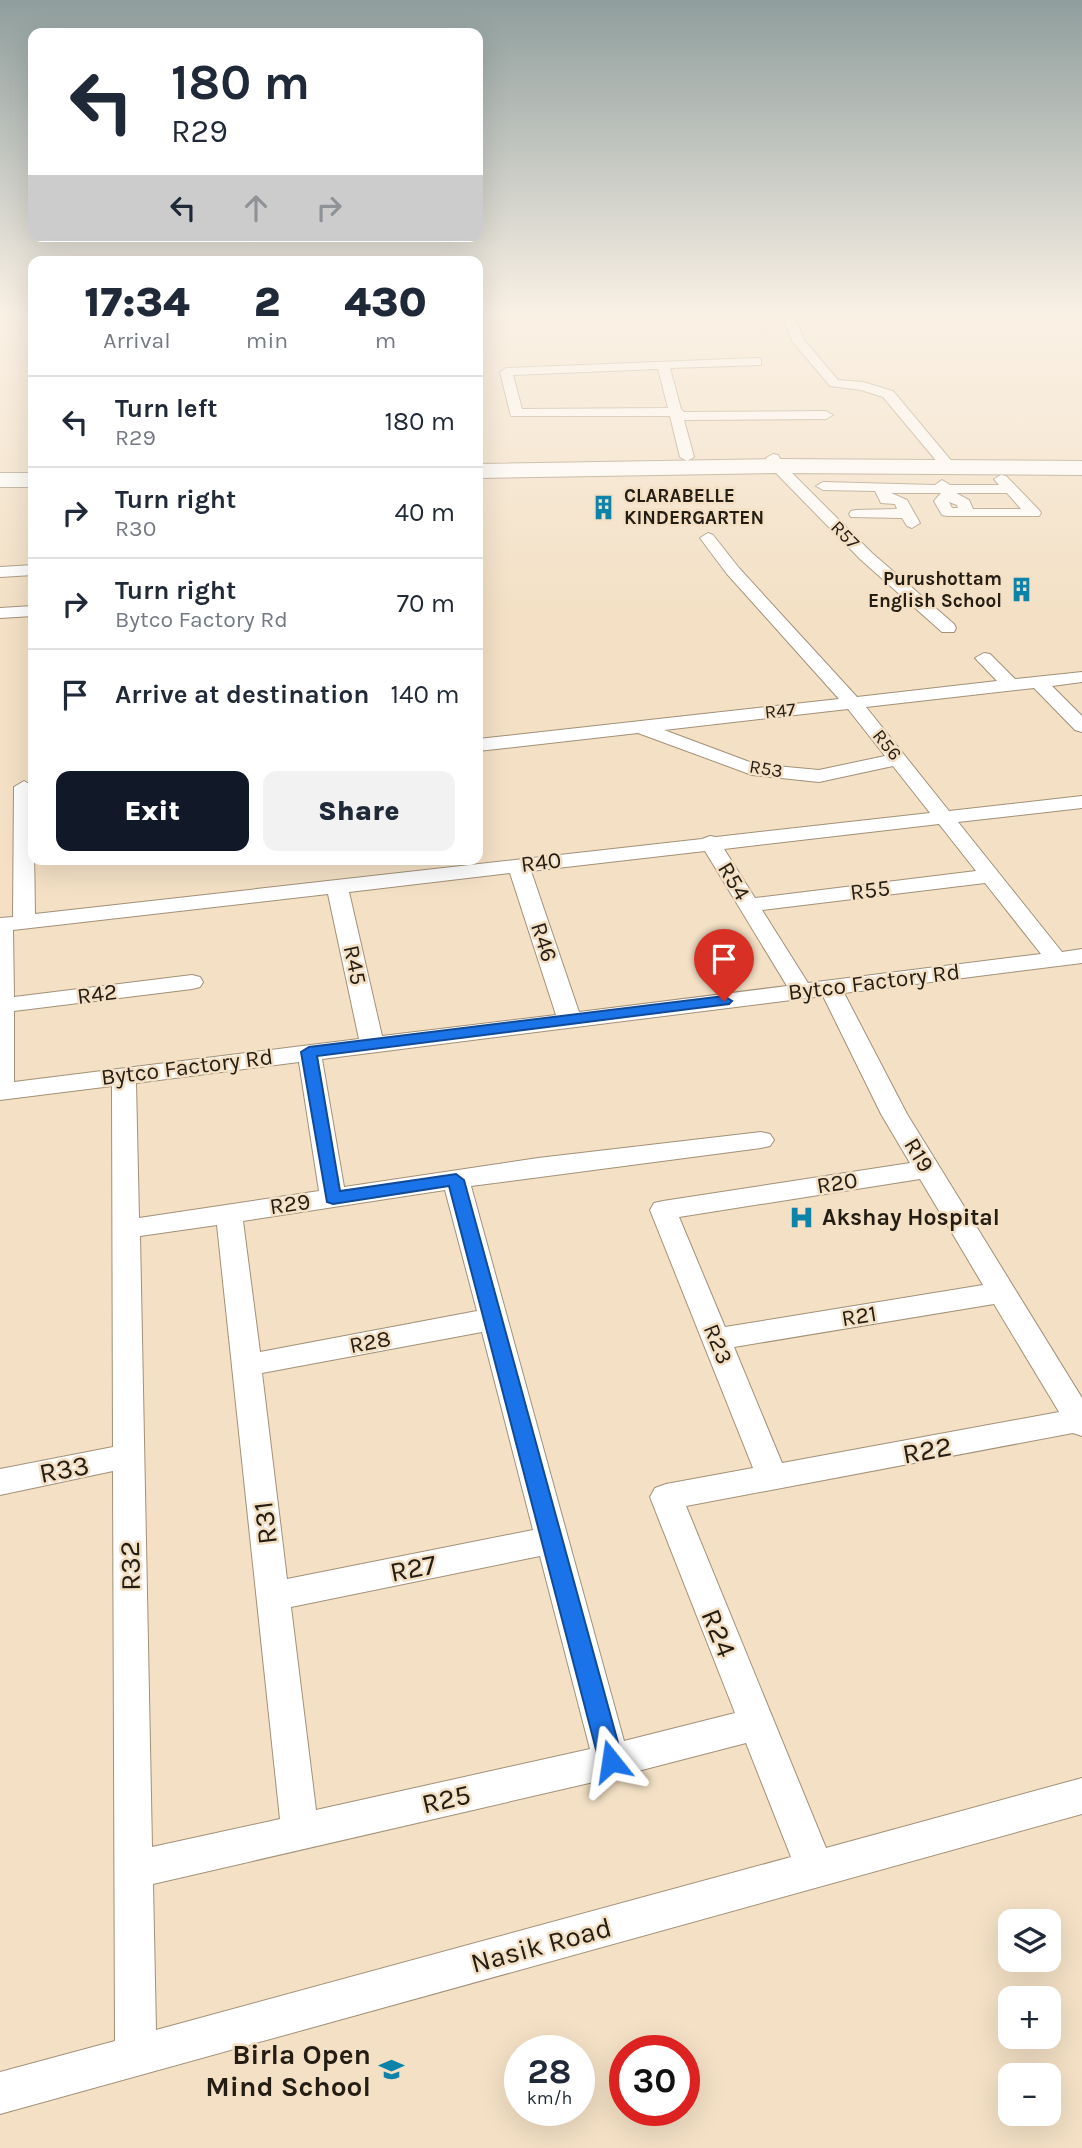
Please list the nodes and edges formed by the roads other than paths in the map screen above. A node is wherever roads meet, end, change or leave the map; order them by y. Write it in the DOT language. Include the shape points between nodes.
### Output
graph roads {
  1 [pos="678,416"];
  2 [pos="899,416"];
  3 [pos="687,457"];
  4 [pos="483,460"];
  5 [pos="775,461"];
  6 [pos="869,467"];
  7 [pos="1080,467"];
  8 [pos="483,471"];
  9 [pos="28,480"];
  10 [pos="1,483"];
  11 [pos="28,486"];
  12 [pos="823,486"];
  13 [pos="883,492"];
  14 [pos="935,493"];
  15 [pos="841,501"];
  16 [pos="856,514"];
  17 [pos="708,538"];
  18 [pos="28,570"];
  19 [pos="0,572"];
  20 [pos="28,611"];
  21 [pos="0,613"];
  22 [pos="948,628"];
  23 [pos="984,658"];
  24 [pos="1082,677"];
  25 [pos="1038,682"];
  26 [pos="1011,685"];
  27 [pos="853,703"];
  28 [pos="639,726"];
  29 [pos="1082,726"];
  30 [pos="483,744"];
  31 [pos="899,759"];
  32 [pos="28,786"];
  33 [pos="0,790"];
  34 [pos="1082,802"];
  35 [pos="944,816"];
  36 [pos="710,842"];
  37 [pos="28,858"];
  38 [pos="519,865"];
  39 [pos="991,876"];
  40 [pos="338,886"];
  41 [pos="748,905"];
  42 [pos="9,924"];
  43 [pos="1082,956"];
  44 [pos="1056,960"];
  45 [pos="192,982"];
  46 [pos="831,989"];
  47 [pos="801,991"];
  48 [pos="1,1006"];
  49 [pos="570,1020"];
  50 [pos="372,1044"];
  51 [pos="309,1052"];
  52 [pos="124,1075"];
  53 [pos="1,1092"];
  54 [pos="761,1140"];
  55 [pos="927,1169"];
  56 [pos="456,1180"];
  57 [pos="333,1198"];
  58 [pos="663,1210"];
  59 [pos="229,1213"];
  60 [pos="125,1229"];
  61 [pos="1002,1292"];
  62 [pos="493,1319"];
  63 [pos="716,1339"];
  64 [pos="247,1365"];
  65 [pos="1081,1422"];
  66 [pos="128,1456"];
  67 [pos="773,1478"];
  68 [pos="0,1482"];
  69 [pos="553,1540"];
  70 [pos="273,1596"];
  71 [pos="756,1724"];
  72 [pos="611,1761"];
  73 [pos="1082,1796"];
  74 [pos="300,1833"];
  75 [pos="815,1869"];
  76 [pos="134,1870"];
  77 [pos="136,2056"];
  78 [pos="0,2093"];
  1 -- 3 [label="street"];
  2 -- 14 [label="street"];
  3 -- 4 [label="main road"];
  3 -- 5 [label="main road"];
  5 -- 6 [label="main road"];
  5 -- 8 [label="main road"];
  5 -- 14 [label="main road"];
  5 -- 22 [label="street, R57" via="866,556"];
  6 -- 13 [label="street"];
  6 -- 14 [label="main road"];
  7 -- 14 [label="main road"];
  9 -- 10 [label="main road"];
  10 -- 11 [label="main road"];
  12 -- 13 [label="street"];
  13 -- 14 [label="street"];
  13 -- 14 [label="street" via="899,499"];
  13 -- 15 [label="street"];
  14 -- 14 [label="street" via="1011,489 1034,513"];
  14 -- 16 [label="street"];
  17 -- 27 [label="street, R56"];
  18 -- 19 [label="street"];
  20 -- 21 [label="street"];
  23 -- 26 [label="street"];
  24 -- 25 [label="street, R47"];
  25 -- 26 [label="street, R47"];
  25 -- 29 [label="street"];
  26 -- 27 [label="street, R47"];
  27 -- 28 [label="street, R47"];
  27 -- 31 [label="street, R56"];
  28 -- 30 [label="street, R47"];
  28 -- 31 [label="street, R53" via="752,769 819,776"];
  31 -- 35 [label="street, R56"];
  32 -- 33 [label="street"];
  34 -- 35 [label="street, R40"];
  35 -- 36 [label="street, R40"];
  35 -- 39 [label="street, R56"];
  36 -- 38 [label="street, R40"];
  36 -- 41 [label="street, R54"];
  37 -- 42 [label="street"];
  38 -- 40 [label="street, R40"];
  38 -- 49 [label="street, R46"];
  39 -- 41 [label="street, R55"];
  39 -- 44 [label="street, R56"];
  40 -- 42 [label="street, R40"];
  40 -- 50 [label="street, R45"];
  41 -- 47 [label="street, R54"];
  42 -- 48 [label="street"];
  43 -- 44 [label="street, Bytco Factory Rd"];
  44 -- 46 [label="street, Bytco Factory Rd"];
  45 -- 48 [label="street, R42"];
  46 -- 47 [label="street, Bytco Factory Rd"];
  46 -- 55 [label="street, R19"];
  47 -- 49 [label="street, Bytco Factory Rd"];
  48 -- 53 [label="street"];
  49 -- 50 [label="street, Bytco Factory Rd"];
  50 -- 51 [label="street, Bytco Factory Rd"];
  51 -- 52 [label="street, Bytco Factory Rd"];
  51 -- 57 [label="street"];
  52 -- 53 [label="street, Bytco Factory Rd"];
  52 -- 60 [label="street, R32"];
  54 -- 56 [label="street, R29"];
  55 -- 58 [label="street, R20"];
  55 -- 61 [label="street, R19"];
  56 -- 57 [label="street, R29"];
  56 -- 62 [label="street"];
  57 -- 59 [label="street, R29"];
  58 -- 63 [label="street, R23"];
  59 -- 60 [label="street, R29"];
  59 -- 64 [label="street, R31"];
  60 -- 66 [label="street, R32"];
  61 -- 63 [label="street, R21"];
  61 -- 65 [label="street, R19"];
  62 -- 64 [label="street, R28"];
  62 -- 69 [label="street"];
  63 -- 67 [label="street, R23"];
  64 -- 70 [label="street, R31"];
  65 -- 67 [label="street, R22"];
  66 -- 68 [label="street, R33"];
  66 -- 76 [label="street, R32"];
  67 -- 71 [label="street, R24" via="666,1497"];
  69 -- 70 [label="street, R27"];
  69 -- 72 [label="street"];
  70 -- 74 [label="street, R31"];
  71 -- 72 [label="street, R25"];
  71 -- 75 [label="street, R24"];
  72 -- 74 [label="street, R25"];
  73 -- 75 [label="street, Nasik Road"];
  74 -- 76 [label="street, R25"];
  75 -- 77 [label="street, Nasik Road"];
  76 -- 77 [label="street, R32"];
  77 -- 78 [label="street, Nasik Road"];
}
